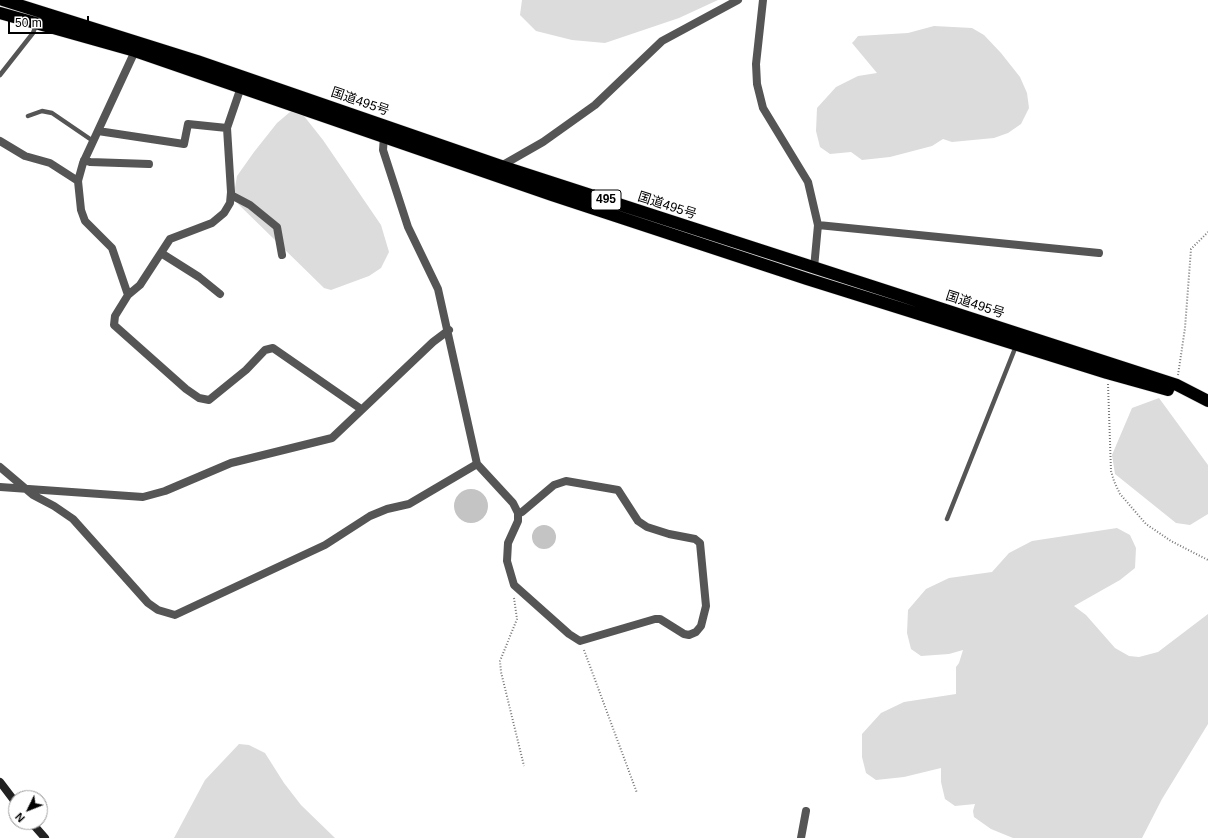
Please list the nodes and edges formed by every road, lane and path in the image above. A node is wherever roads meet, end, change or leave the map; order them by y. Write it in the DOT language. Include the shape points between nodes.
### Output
graph roads {
  1 [pos="3,0"];
  2 [pos="738,0"];
  3 [pos="762,0"];
  4 [pos="0,13"];
  5 [pos="37,23"];
  6 [pos="135,51"];
  7 [pos="0,75"];
  8 [pos="241,87"];
  9 [pos="28,116"];
  10 [pos="228,128"];
  11 [pos="98,131"];
  12 [pos="384,136"];
  13 [pos="94,140"];
  14 [pos="0,141"];
  15 [pos="84,160"];
  16 [pos="149,164"];
  17 [pos="501,166"];
  18 [pos="78,181"];
  19 [pos="231,195"];
  20 [pos="818,225"];
  21 [pos="1208,232"];
  22 [pos="161,253"];
  23 [pos="1099,253"];
  24 [pos="282,255"];
  25 [pos="814,268"];
  26 [pos="220,294"];
  27 [pos="128,295"];
  28 [pos="448,330"];
  29 [pos="1017,345"];
  30 [pos="1107,373"];
  31 [pos="1177,385"];
  32 [pos="1208,401"];
  33 [pos="361,409"];
  34 [pos="477,464"];
  35 [pos="0,466"];
  36 [pos="0,488"];
  37 [pos="24,489"];
  38 [pos="518,513"];
  39 [pos="946,519"];
  40 [pos="1208,560"];
  41 [pos="514,585"];
  42 [pos="580,641"];
  43 [pos="524,766"];
  44 [pos="0,782"];
  45 [pos="8,792"];
  46 [pos="638,793"];
  47 [pos="806,811"];
  48 [pos="38,830"];
  49 [pos="45,838"];
  50 [pos="801,838"];
  1 -- 17 [label="highway, 国道495号 / 495" via="197,61"];
  2 -- 17 [label="street" via="662,41 595,105 543,142"];
  3 -- 20 [label="street" via="756,64 757,84 763,108 808,182"];
  4 -- 5 [label="highway, 国道495号 / 495"];
  5 -- 6 [label="highway, 国道495号 / 495"];
  5 -- 7 [label="lane" via="33,33"];
  6 -- 8 [label="highway, 国道495号 / 495"];
  6 -- 11 [label="street"];
  8 -- 10 [label="street"];
  8 -- 12 [label="highway, 国道495号 / 495"];
  9 -- 13 [label="lane" via="42,111 52,113"];
  10 -- 11 [label="street" via="188,124 184,144"];
  10 -- 19 [label="street"];
  11 -- 13 [label="street"];
  12 -- 28 [label="street" via="383,150 408,227 438,289"];
  12 -- 29 [label="highway, 国道495号 / 495" via="560,198"];
  13 -- 15 [label="street"];
  14 -- 18 [label="street" via="25,156 50,163"];
  15 -- 16 [label="street"];
  15 -- 18 [label="street"];
  17 -- 25 [label="highway, 国道495号 / 495"];
  18 -- 27 [label="street" via="81,210 85,221 112,248"];
  19 -- 22 [label="street" via="230,203 219,218 170,239"];
  19 -- 24 [label="street" via="250,205 277,227"];
  20 -- 23 [label="street"];
  20 -- 25 [label="street"];
  21 -- 31 [label="path" via="1190,249 1185,328"];
  22 -- 26 [label="street"];
  22 -- 27 [label="street" via="140,285"];
  25 -- 31 [label="highway, 国道495号 / 495"];
  27 -- 33 [label="street" via="115,316 114,325 199,398 209,400 246,370 265,350 273,348"];
  28 -- 33 [label="street"];
  28 -- 34 [label="street"];
  29 -- 30 [label="highway, 国道495号 / 495"];
  29 -- 39 [label="lane"];
  30 -- 32 [label="highway, 国道495号 / 495"];
  30 -- 40 [label="path" via="1112,471 1120,494 1146,524 1171,541"];
  31 -- 32 [label="highway, 国道495号 / 495"];
  33 -- 37 [label="street" via="332,438 231,463 165,491 143,497"];
  34 -- 37 [label="street" via="409,504 387,508 370,516 325,545 175,615 158,610 148,603 73,519"];
  34 -- 38 [label="street" via="513,503"];
  35 -- 37 [label="street"];
  36 -- 37 [label="street"];
  38 -- 41 [label="street" via="518,521 508,544 507,561"];
  38 -- 42 [label="street" via="554,485 566,481 618,490 638,521 647,528 695,539 700,543 706,606 701,626 696,632 684,634 660,619 655,619"];
  41 -- 42 [label="street"];
  41 -- 43 [label="path" via="517,619 500,662"];
  42 -- 46 [label="path"];
  44 -- 45 [label="street"];
  47 -- 50 [label="street"];
  48 -- 49 [label="street"];
}
